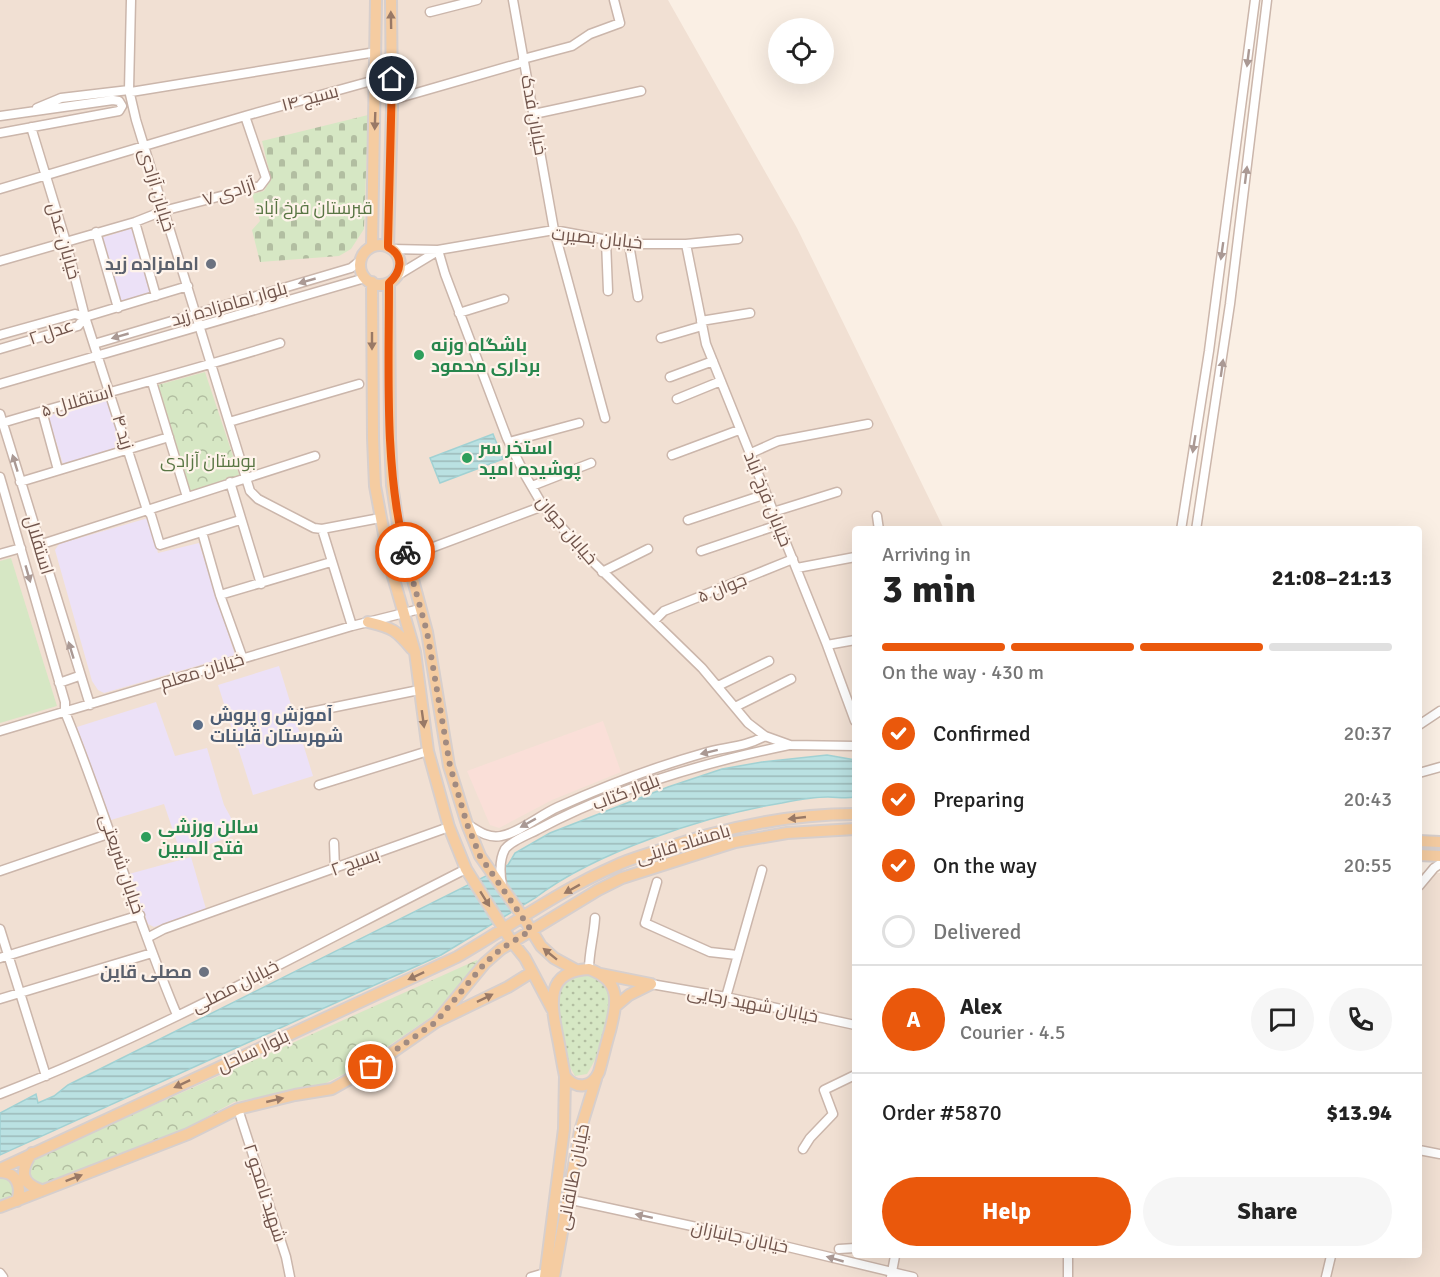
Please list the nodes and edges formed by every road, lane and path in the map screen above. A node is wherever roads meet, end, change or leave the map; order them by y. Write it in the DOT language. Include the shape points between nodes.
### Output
graph roads {
  1 [pos="131,0"];
  2 [pos="376,0"];
  3 [pos="391,0"];
  4 [pos="477,0"];
  5 [pos="513,0"];
  6 [pos="614,0"];
  7 [pos="1255,0"];
  8 [pos="1267,0"];
  9 [pos="430,12"];
  10 [pos="376,52"];
  11 [pos="524,60"];
  12 [pos="375,80"];
  13 [pos="130,91"];
  14 [pos="641,91"];
  15 [pos="392,100"];
  16 [pos="31,112"];
  17 [pos="534,114"];
  18 [pos="0,116"];
  19 [pos="245,116"];
  20 [pos="31,127"];
  21 [pos="0,133"];
  22 [pos="145,147"];
  23 [pos="44,176"];
  24 [pos="0,189"];
  25 [pos="163,211"];
  26 [pos="135,222"];
  27 [pos="554,230"];
  28 [pos="96,232"];
  29 [pos="738,239"];
  30 [pos="606,241"];
  31 [pos="66,242"];
  32 [pos="629,244"];
  33 [pos="686,244"];
  34 [pos="372,246"];
  35 [pos="390,248"];
  36 [pos="438,250"];
  37 [pos="361,260"];
  38 [pos="0,261"];
  39 [pos="398,274"];
  40 [pos="369,280"];
  41 [pos="389,283"];
  42 [pos="188,286"];
  43 [pos="608,291"];
  44 [pos="156,296"];
  45 [pos="638,297"];
  46 [pos="504,299"];
  47 [pos="118,308"];
  48 [pos="459,313"];
  49 [pos="750,313"];
  50 [pos="197,314"];
  51 [pos="85,317"];
  52 [pos="702,323"];
  53 [pos="200,326"];
  54 [pos="0,336"];
  55 [pos="661,338"];
  56 [pos="280,343"];
  57 [pos="94,344"];
  58 [pos="0,349"];
  59 [pos="98,356"];
  60 [pos="713,361"];
  61 [pos="211,364"];
  62 [pos="670,377"];
  63 [pos="722,381"];
  64 [pos="152,382"];
  65 [pos="0,384"];
  66 [pos="359,384"];
  67 [pos="110,392"];
  68 [pos="677,399"];
  69 [pos="42,411"];
  70 [pos="605,418"];
  71 [pos="1,419"];
  72 [pos="229,422"];
  73 [pos="579,423"];
  74 [pos="868,424"];
  75 [pos="739,430"];
  76 [pos="169,437"];
  77 [pos="509,442"];
  78 [pos="128,449"];
  79 [pos="672,454"];
  80 [pos="749,454"];
  81 [pos="315,456"];
  82 [pos="591,463"];
  83 [pos="58,470"];
  84 [pos="0,477"];
  85 [pos="245,477"];
  86 [pos="20,482"];
  87 [pos="230,482"];
  88 [pos="532,486"];
  89 [pos="1,487"];
  90 [pos="837,492"];
  91 [pos="766,494"];
  92 [pos="187,497"];
  93 [pos="543,506"];
  94 [pos="147,510"];
  95 [pos="773,512"];
  96 [pos="878,516"];
  97 [pos="380,518"];
  98 [pos="240,520"];
  99 [pos="688,520"];
  100 [pos="778,525"];
  101 [pos="879,526"];
  102 [pos="1181,526"];
  103 [pos="1197,526"];
  104 [pos="322,529"];
  105 [pos="202,532"];
  106 [pos="39,545"];
  107 [pos="21,548"];
  108 [pos="648,549"];
  109 [pos="701,551"];
  110 [pos="0,554"];
  111 [pos="406,557"];
  112 [pos="852,558"];
  113 [pos="793,559"];
  114 [pos="331,562"];
  115 [pos="797,568"];
  116 [pos="602,572"];
  117 [pos="261,584"];
  118 [pos="220,595"];
  119 [pos="420,609"];
  120 [pos="405,613"];
  121 [pos="654,621"];
  122 [pos="368,622"];
  123 [pos="352,626"];
  124 [pos="852,641"];
  125 [pos="827,645"];
  126 [pos="415,652"];
  127 [pos="243,659"];
  128 [pos="770,661"];
  129 [pos="79,676"];
  130 [pos="791,679"];
  131 [pos="59,683"];
  132 [pos="718,686"];
  133 [pos="419,690"];
  134 [pos="90,705"];
  135 [pos="735,707"];
  136 [pos="1440,711"];
  137 [pos="65,712"];
  138 [pos="852,713"];
  139 [pos="296,716"];
  140 [pos="1422,723"];
  141 [pos="0,731"];
  142 [pos="765,736"];
  143 [pos="790,745"];
  144 [pos="852,746"];
  145 [pos="428,751"];
  146 [pos="1438,768"];
  147 [pos="1422,772"];
  148 [pos="319,785"];
  149 [pos="852,814"];
  150 [pos="467,824"];
  151 [pos="449,827"];
  152 [pos="852,829"];
  153 [pos="111,833"];
  154 [pos="510,833"];
  155 [pos="1422,841"];
  156 [pos="514,842"];
  157 [pos="1440,842"];
  158 [pos="334,843"];
  159 [pos="1422,855"];
  160 [pos="1440,856"];
  161 [pos="1440,864"];
  162 [pos="466,868"];
  163 [pos="335,869"];
  164 [pos="762,870"];
  165 [pos="0,871"];
  166 [pos="592,878"];
  167 [pos="657,882"];
  168 [pos="1422,882"];
  169 [pos="502,886"];
  170 [pos="598,890"];
  171 [pos="140,915"];
  172 [pos="523,917"];
  173 [pos="595,918"];
  174 [pos="0,929"];
  175 [pos="505,929"];
  176 [pos="531,930"];
  177 [pos="147,938"];
  178 [pos="512,942"];
  179 [pos="152,953"];
  180 [pos="738,955"];
  181 [pos="4,957"];
  182 [pos="589,969"];
  183 [pos="576,970"];
  184 [pos="532,972"];
  185 [pos="600,974"];
  186 [pos="651,984"];
  187 [pos="21,993"];
  188 [pos="726,997"];
  189 [pos="0,999"];
  190 [pos="616,1006"];
  191 [pos="552,1009"];
  192 [pos="177,1015"];
  193 [pos="436,1022"];
  194 [pos="852,1024"];
  195 [pos="46,1076"];
  196 [pos="565,1076"];
  197 [pos="852,1076"];
  198 [pos="596,1079"];
  199 [pos="0,1094"];
  200 [pos="238,1109"];
  201 [pos="803,1149"];
  202 [pos="1422,1151"];
  203 [pos="32,1153"];
  204 [pos="1440,1154"];
  205 [pos="0,1170"];
  206 [pos="41,1190"];
  207 [pos="561,1199"];
  208 [pos="16,1201"];
  209 [pos="0,1207"];
  210 [pos="852,1248"];
  211 [pos="839,1250"];
  212 [pos="895,1258"];
  213 [pos="1331,1258"];
  214 [pos="1068,1260"];
  215 [pos="0,1273"];
  216 [pos="891,1275"];
  217 [pos="548,1276"];
  218 [pos="3,1277"];
  219 [pos="290,1277"];
  220 [pos="531,1277"];
  221 [pos="913,1277"];
  222 [pos="1068,1277"];
  223 [pos="1326,1277"];
  1 -- 13 [label="street, خیابان آزادی"];
  2 -- 10 [label="main road"];
  15 -- 3 [label="main road, one-way"];
  4 -- 9 [label="street"];
  5 -- 11 [label="street, خیابان فدک"];
  6 -- 11 [label="street" via="620,23 590,34 572,46"];
  7 -- 102 [label="street, one-way" via="1209,351"];
  103 -- 8 [label="street, one-way" via="1226,338"];
  10 -- 12 [label="main road"];
  10 -- 13 [label="street"];
  11 -- 15 [label="street"];
  11 -- 17 [label="street, خیابان فدک"];
  12 -- 19 [label="street, بسیج ۱۴"];
  12 -- 34 [label="main road, one-way"];
  13 -- 16 [label="street" via="61,98"];
  13 -- 22 [label="street, خیابان آزادی"];
  14 -- 17 [label="street"];
  15 -- 35 [label="main road"];
  16 -- 18 [label="street"];
  16 -- 20 [label="street" via="113,100 122,106 119,111"];
  17 -- 27 [label="street, خیابان فدک"];
  19 -- 22 [label="street, بسیج ۱۴"];
  19 -- 25 [label="street, آزادی ۷" via="266,178 260,186"];
  20 -- 21 [label="street"];
  20 -- 23 [label="street, خیابان عدل"];
  22 -- 23 [label="street, بسیج ۱۴"];
  22 -- 25 [label="street, خیابان آزادی"];
  23 -- 24 [label="street, بسیج ۱۴"];
  23 -- 31 [label="street, خیابان عدل"];
  25 -- 26 [label="street"];
  25 -- 42 [label="street, خیابان آزادی"];
  26 -- 28 [label="street"];
  26 -- 44 [label="street"];
  27 -- 30 [label="street, خیابان بصیرت"];
  27 -- 36 [label="street, خیابان بصیرت"];
  27 -- 70 [label="street, خیابان فدک"];
  28 -- 31 [label="street"];
  28 -- 47 [label="street"];
  29 -- 33 [label="street, خیابان بصیرت"];
  30 -- 32 [label="street, خیابان بصیرت"];
  30 -- 43 [label="street"];
  31 -- 38 [label="street"];
  31 -- 51 [label="street, خیابان عدل"];
  32 -- 33 [label="street, خیابان بصیرت"];
  32 -- 45 [label="street"];
  33 -- 52 [label="street, خیابان فرخ آباد"];
  34 -- 35 [label="main road"];
  34 -- 37 [label="main road"];
  35 -- 36 [label="street"];
  35 -- 39 [label="main road" via="400,262"];
  36 -- 39 [label="street"];
  36 -- 48 [label="street, خیابان جوان"];
  37 -- 40 [label="main road" via="360,267"];
  37 -- 50 [label="street, بلوار امامزاده زید, one-way" via="351,268"];
  39 -- 41 [label="main road"];
  40 -- 41 [label="main road" via="376,285"];
  40 -- 53 [label="street, بلوار امامزاده زید"];
  40 -- 97 [label="main road, one-way" via="375,486"];
  41 -- 111 [label="main road" via="392,484"];
  42 -- 44 [label="street"];
  42 -- 50 [label="street, خیابان آزادی"];
  44 -- 47 [label="street"];
  46 -- 48 [label="street"];
  47 -- 51 [label="street"];
  48 -- 77 [label="street, خیابان جوان"];
  49 -- 52 [label="street"];
  50 -- 53 [label="street, خیابان آزادی"];
  50 -- 57 [label="street, بلوار امامزاده زید, one-way"];
  51 -- 54 [label="street, عدل ۲" via="75,314"];
  51 -- 57 [label="street, خیابان عدل"];
  51 -- 58 [label="street, عدل ۲" via="78,326"];
  52 -- 55 [label="street"];
  52 -- 60 [label="street, خیابان فرخ آباد"];
  53 -- 59 [label="street, بلوار امامزاده زید"];
  53 -- 61 [label="street, خیابان آزادی"];
  56 -- 61 [label="street, استقلال ۵"];
  57 -- 59 [label="street, خیابان عدل"];
  59 -- 65 [label="street, بلوار امامزاده زید"];
  59 -- 67 [label="street, زید ۴"];
  60 -- 62 [label="street"];
  60 -- 63 [label="street, خیابان فرخ آباد"];
  61 -- 64 [label="street, استقلال ۵"];
  61 -- 72 [label="street"];
  63 -- 68 [label="street"];
  63 -- 75 [label="street, خیابان فرخ آباد"];
  64 -- 67 [label="street, استقلال ۵"];
  64 -- 76 [label="street"];
  66 -- 72 [label="street"];
  67 -- 69 [label="street, استقلال ۵"];
  67 -- 78 [label="street, زید ۴"];
  69 -- 71 [label="street, استقلال ۵"];
  69 -- 83 [label="street"];
  86 -- 71 [label="street, استقلال, one-way"];
  72 -- 85 [label="street"];
  73 -- 77 [label="street"];
  74 -- 80 [label="street" via="778,441"];
  75 -- 79 [label="street"];
  75 -- 80 [label="street, خیابان فرخ آباد"];
  76 -- 78 [label="street"];
  76 -- 92 [label="street"];
  77 -- 88 [label="street, خیابان جوان"];
  78 -- 83 [label="street"];
  78 -- 94 [label="street, زید ۴"];
  80 -- 91 [label="street, خیابان فرخ آباد"];
  81 -- 85 [label="street"];
  82 -- 88 [label="street"];
  83 -- 86 [label="street"];
  84 -- 89 [label="street, استقلال"];
  85 -- 87 [label="street"];
  85 -- 104 [label="street" via="258,499 305,525"];
  86 -- 106 [label="street, استقلال"];
  87 -- 92 [label="street"];
  87 -- 98 [label="street"];
  88 -- 93 [label="street, خیابان جوان"];
  89 -- 107 [label="street, استقلال"];
  90 -- 95 [label="street"];
  91 -- 95 [label="street, خیابان فرخ آباد"];
  91 -- 99 [label="street"];
  92 -- 94 [label="street"];
  93 -- 111 [label="street"];
  93 -- 116 [label="street, خیابان جوان"];
  94 -- 105 [label="street, زید ۴" via="160,545"];
  94 -- 106 [label="street"];
  95 -- 100 [label="street, خیابان فرخ آباد"];
  96 -- 101 [label="street"];
  97 -- 104 [label="street"];
  97 -- 120 [label="main road"];
  98 -- 105 [label="street"];
  98 -- 117 [label="street"];
  100 -- 109 [label="street"];
  100 -- 113 [label="street, خیابان فرخ آباد"];
  104 -- 114 [label="street"];
  105 -- 118 [label="street"];
  129 -- 106 [label="street, استقلال, one-way"];
  107 -- 110 [label="street"];
  107 -- 131 [label="street, استقلال, one-way"];
  108 -- 116 [label="street"];
  111 -- 119 [label="main road"];
  112 -- 115 [label="street"];
  113 -- 115 [label="street, خیابان فرخ آباد"];
  113 -- 121 [label="street, جوان ۵" via="664,611"];
  114 -- 117 [label="street"];
  114 -- 123 [label="street"];
  115 -- 125 [label="street, خیابان فرخ آباد"];
  116 -- 121 [label="street, خیابان جوان"];
  117 -- 118 [label="street"];
  118 -- 127 [label="street"];
  119 -- 120 [label="street, خیابان معلم"];
  119 -- 150 [label="main road" via="450,766"];
  120 -- 122 [label="street, خیابان معلم"];
  120 -- 126 [label="main road"];
  121 -- 132 [label="street, خیابان جوان"];
  122 -- 123 [label="street, خیابان معلم"];
  122 -- 126 [label="main road" via="399,633"];
  123 -- 127 [label="street, خیابان معلم"];
  124 -- 125 [label="street"];
  125 -- 138 [label="street, خیابان فرخ آباد"];
  126 -- 133 [label="main road"];
  127 -- 134 [label="street, خیابان معلم"];
  128 -- 132 [label="street"];
  129 -- 131 [label="street"];
  129 -- 134 [label="street, استقلال"];
  130 -- 135 [label="street"];
  131 -- 137 [label="street, استقلال"];
  132 -- 135 [label="street, خیابان جوان"];
  133 -- 139 [label="street"];
  133 -- 145 [label="main road, one-way"];
  134 -- 137 [label="street, خیابان معلم"];
  135 -- 142 [label="street, خیابان جوان" via="747,723"];
  136 -- 140 [label="street"];
  137 -- 141 [label="street, خیابان معلم"];
  137 -- 153 [label="street, خیابان شریعتی"];
  142 -- 143 [label="street"];
  142 -- 154 [label="street, بلوار کتاب, one-way" via="633,777 555,808"];
  143 -- 144 [label="street"];
  143 -- 156 [label="street, بلوار کتاب" via="704,764 648,783 569,814"];
  145 -- 148 [label="street"];
  145 -- 151 [label="main road"];
  146 -- 147 [label="street"];
  149 -- 166 [label="main road, بامشاد قاینی, one-way" via="734,828 616,865"];
  150 -- 154 [label="street" via="495,837"];
  150 -- 169 [label="main road" via="480,856"];
  151 -- 162 [label="main road"];
  151 -- 163 [label="street, بسیج ۲"];
  152 -- 170 [label="main road, بامشاد قاینی" via="787,833 735,842 622,878"];
  153 -- 165 [label="street"];
  153 -- 171 [label="street, خیابان شریعتی"];
  154 -- 156 [label="street" via="509,839"];
  155 -- 157 [label="main road"];
  156 -- 169 [label="street, بلوار کتاب" via="501,860"];
  158 -- 163 [label="street"];
  159 -- 160 [label="main road"];
  161 -- 168 [label="street"];
  162 -- 175 [label="main road, one-way"];
  162 -- 192 [label="street, خیابان مصلی"];
  163 -- 177 [label="street, بسیج ۲"];
  164 -- 180 [label="street"];
  166 -- 170 [label="main road"];
  166 -- 172 [label="main road, بامشاد قاینی, one-way"];
  167 -- 180 [label="street" via="645,923 710,952"];
  169 -- 172 [label="main road"];
  170 -- 176 [label="main road, بامشاد قاینی"];
  171 -- 177 [label="street, خیابان شریعتی"];
  171 -- 181 [label="street"];
  172 -- 175 [label="main road, بلوار ساحل"];
  172 -- 176 [label="main road"];
  173 -- 182 [label="street"];
  174 -- 181 [label="street"];
  175 -- 178 [label="main road"];
  175 -- 203 [label="main road, بلوار ساحل, one-way" via="457,957"];
  176 -- 178 [label="main road, بامشاد قاینی"];
  183 -- 176 [label="main road, one-way" via="554,958"];
  177 -- 179 [label="street, خیابان شریعتی"];
  178 -- 184 [label="main road"];
  178 -- 193 [label="main road" via="485,963"];
  179 -- 187 [label="street"];
  179 -- 192 [label="street, خیابان شریعتی"];
  180 -- 188 [label="street"];
  181 -- 187 [label="street"];
  182 -- 183 [label="main road"];
  182 -- 185 [label="main road"];
  183 -- 191 [label="main road" via="556,984"];
  184 -- 191 [label="main road"];
  193 -- 184 [label="main road, one-way"];
  185 -- 186 [label="main road"];
  185 -- 190 [label="main road" via="610,982"];
  186 -- 188 [label="street, خیابان شهید رجایی"];
  186 -- 190 [label="main road"];
  187 -- 189 [label="street"];
  187 -- 195 [label="street"];
  188 -- 194 [label="street, خیابان شهید رجایی"];
  190 -- 198 [label="main road, خیابان طالقانی"];
  191 -- 196 [label="main road, خیابان طالقانی"];
  192 -- 195 [label="street, خیابان مصلی"];
  200 -- 193 [label="main road, one-way" via="332,1089"];
  195 -- 199 [label="street, خیابان مصلی"];
  196 -- 198 [label="main road" via="584,1086"];
  196 -- 207 [label="main road, خیابان طالقانی"];
  197 -- 201 [label="street" via="824,1090 833,1114"];
  198 -- 207 [label="main road, خیابان طالقانی"];
  206 -- 200 [label="main road, one-way" via="188,1134"];
  200 -- 219 [label="street, شهید نامجو ۲"];
  202 -- 204 [label="street"];
  203 -- 205 [label="main road, بلوار ساحل"];
  203 -- 206 [label="main road" via="23,1172 29,1183"];
  205 -- 208 [label="main road" via="19,1184"];
  206 -- 208 [label="main road"];
  216 -- 207 [label="street, خیابان جانبازان, one-way" via="784,1246"];
  207 -- 217 [label="main road, خیابان طالقانی"];
  208 -- 209 [label="main road"];
  210 -- 211 [label="street"];
  212 -- 216 [label="street"];
  213 -- 223 [label="street"];
  214 -- 222 [label="street"];
  215 -- 218 [label="street"];
  216 -- 221 [label="street, خیابان جانبازان"];
  217 -- 220 [label="street"];
}
